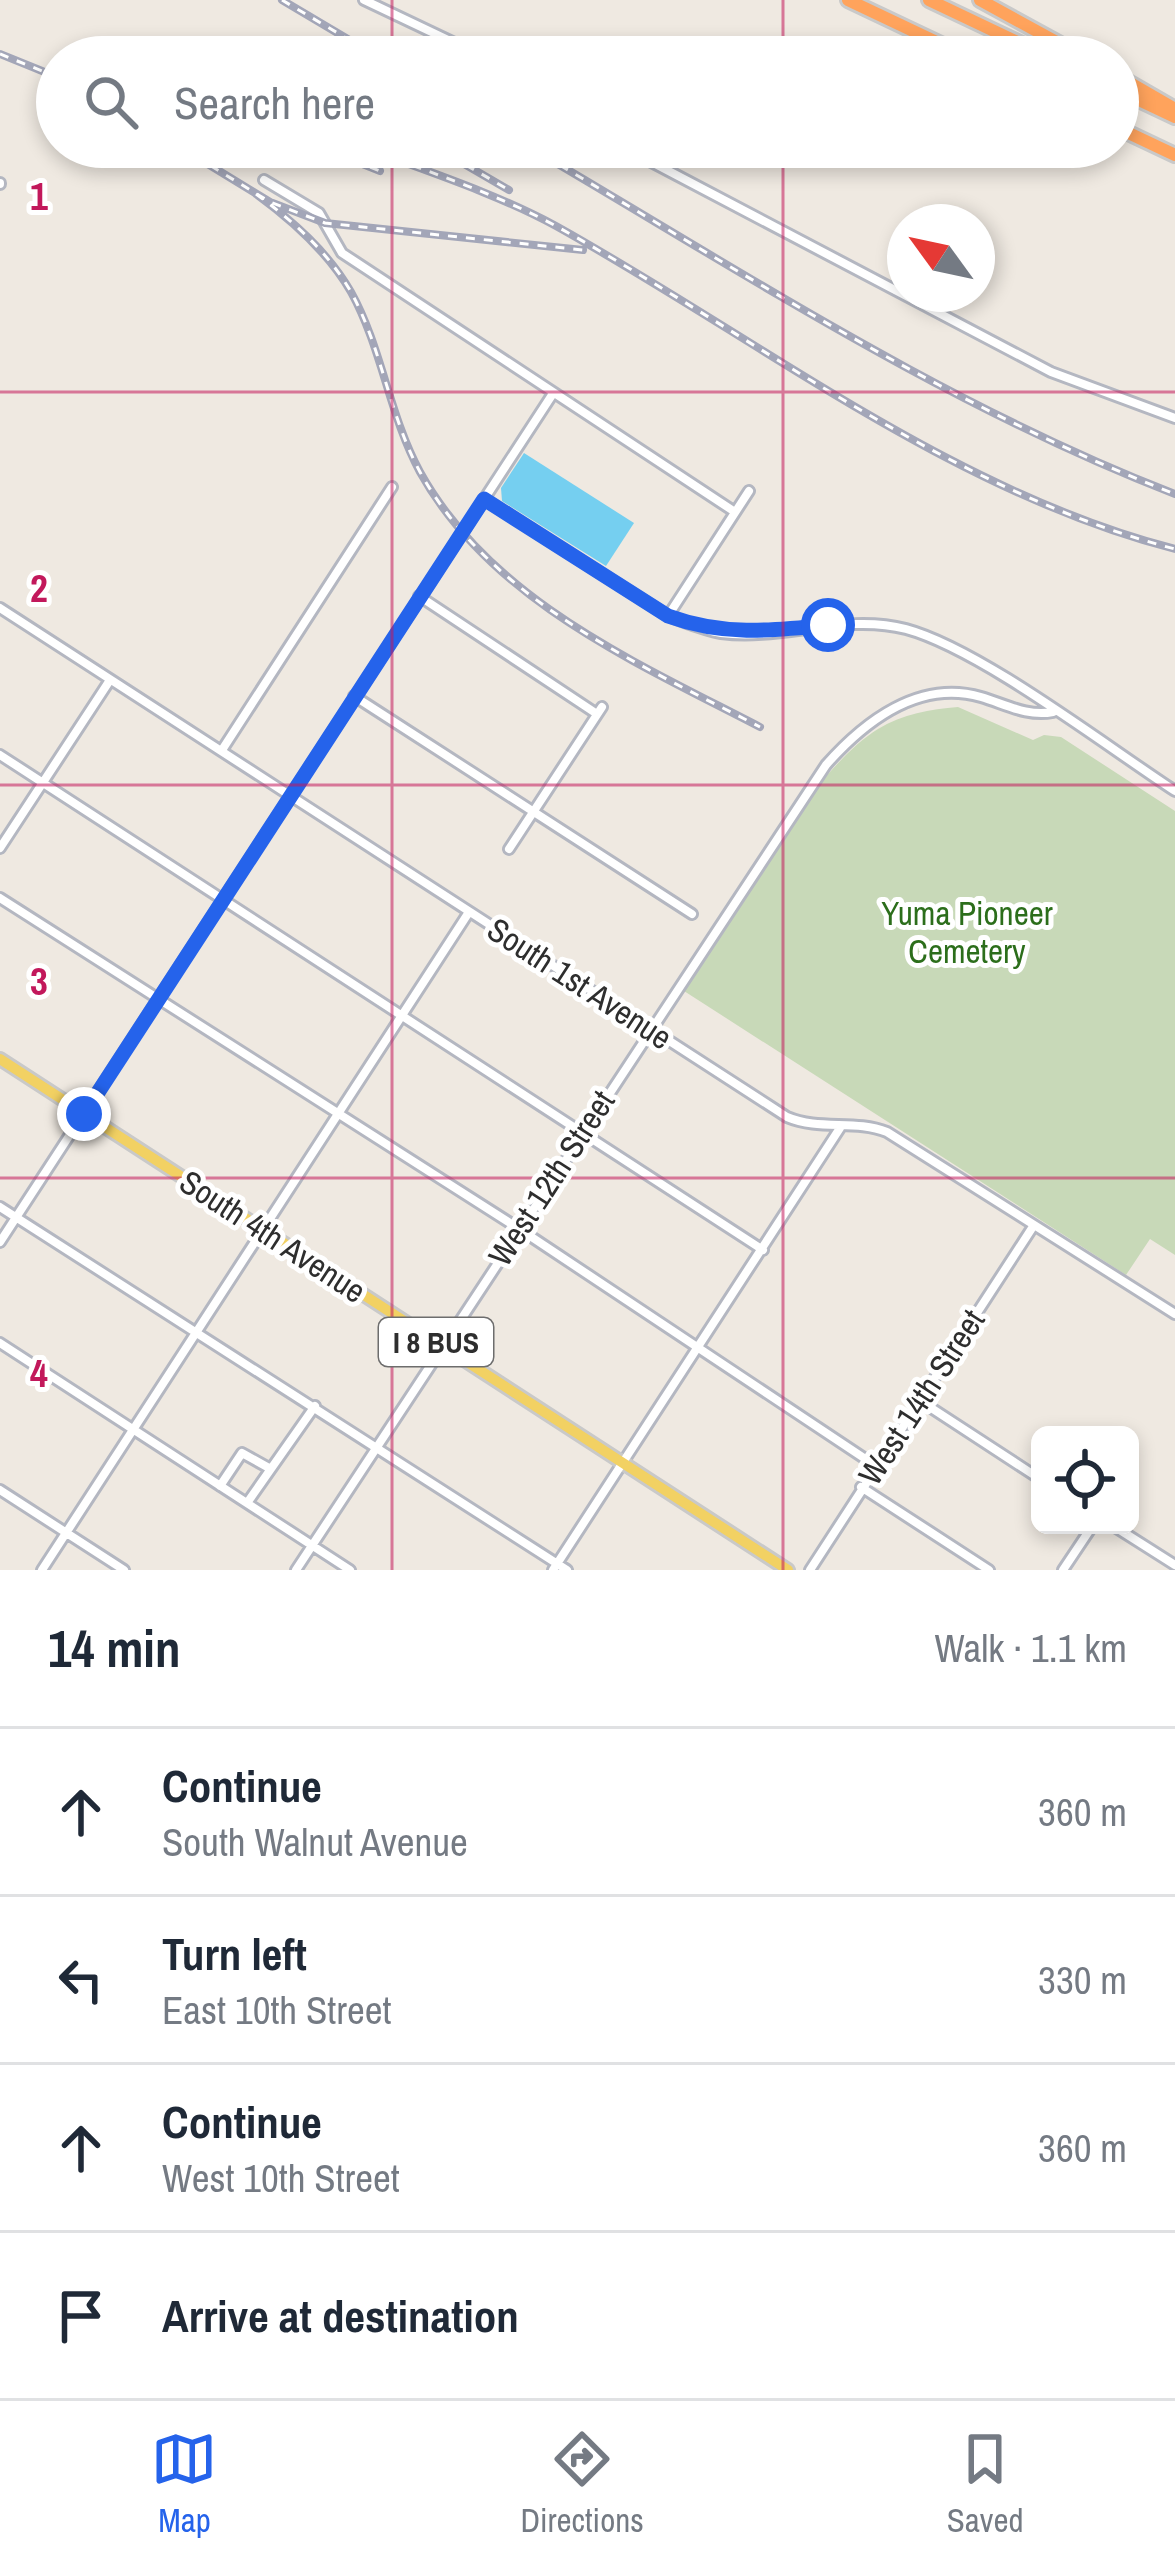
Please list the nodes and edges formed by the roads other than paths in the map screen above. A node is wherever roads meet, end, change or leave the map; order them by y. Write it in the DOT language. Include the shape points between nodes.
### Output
graph roads {
  1 [pos="364,0"];
  2 [pos="835,0"];
  3 [pos="848,0"];
  4 [pos="929,0"];
  5 [pos="980,0"];
  6 [pos="913,31"];
  7 [pos="440,36"];
  8 [pos="924,36"];
  9 [pos="1005,36"];
  10 [pos="1046,36"];
  11 [pos="1139,90"];
  12 [pos="1139,98"];
  13 [pos="1175,113"];
  14 [pos="1139,138"];
  15 [pos="1175,155"];
  16 [pos="663,168"];
  17 [pos="264,180"];
  18 [pos="552,394"];
  19 [pos="1175,418"];
  20 [pos="392,487"];
  21 [pos="749,491"];
  22 [pos="484,499"];
  23 [pos="735,512"];
  24 [pos="419,596"];
  25 [pos="0,608"];
  26 [pos="668,616"];
  27 [pos="110,680"];
  28 [pos="354,696"];
  29 [pos="1054,712"];
  30 [pos="222,750"];
  31 [pos="0,755"];
  32 [pos="43,782"];
  33 [pos="1175,791"];
  34 [pos="289,794"];
  35 [pos="533,811"];
  36 [pos="0,848"];
  37 [pos="509,850"];
  38 [pos="0,898"];
  39 [pos="221,899"];
  40 [pos="469,912"];
  41 [pos="692,914"];
  42 [pos="155,1000"];
  43 [pos="400,1016"];
  44 [pos="649,1028"];
  45 [pos="0,1059"];
  46 [pos="84,1114"];
  47 [pos="336,1115"];
  48 [pos="841,1126"];
  49 [pos="581,1132"];
  50 [pos="0,1207"];
  51 [pos="16,1217"];
  52 [pos="1034,1225"];
  53 [pos="518,1228"];
  54 [pos="262,1229"];
  55 [pos="0,1242"];
  56 [pos="763,1250"];
  57 [pos="1175,1314"];
  58 [pos="197,1330"];
  59 [pos="0,1343"];
  60 [pos="442,1346"];
  61 [pos="694,1349"];
  62 [pos="919,1400"];
  63 [pos="315,1406"];
  64 [pos="133,1429"];
  65 [pos="376,1446"];
  66 [pos="622,1462"];
  67 [pos="876,1466"];
  68 [pos="269,1468"];
  69 [pos="1031,1473"];
  70 [pos="220,1486"];
  71 [pos="861,1487"];
  72 [pos="0,1490"];
  73 [pos="247,1503"];
  74 [pos="66,1533"];
  75 [pos="1087,1534"];
  76 [pos="1127,1534"];
  77 [pos="312,1545"];
  78 [pos="1175,1564"];
  79 [pos="555,1567"];
  80 [pos="42,1570"];
  81 [pos="124,1570"];
  82 [pos="296,1570"];
  83 [pos="350,1570"];
  84 [pos="567,1570"];
  85 [pos="788,1570"];
  86 [pos="810,1570"];
  87 [pos="988,1570"];
  88 [pos="1063,1570"];
  1 -- 7 [label="street"];
  2 -- 6 [label="highway"];
  3 -- 6 [label="highway"];
  4 -- 9 [label="highway"];
  5 -- 10 [label="highway"];
  6 -- 8 [label="highway"];
  11 -- 13 [label="highway"];
  12 -- 13 [label="highway"];
  14 -- 15 [label="highway"];
  16 -- 19 [label="street" via="1051,372"];
  17 -- 18 [label="street" via="319,213 343,253"];
  18 -- 22 [label="street"];
  18 -- 23 [label="street"];
  20 -- 30 [label="street"];
  21 -- 23 [label="street"];
  22 -- 24 [label="street"];
  22 -- 26 [label="street"];
  23 -- 26 [label="street"];
  24 -- 28 [label="street"];
  24 -- 35 [label="street" via="600,711"];
  25 -- 27 [label="street, South 1st Avenue"];
  26 -- 29 [label="street" via="721,632 907,629"];
  27 -- 30 [label="street, South 1st Avenue"];
  27 -- 32 [label="street"];
  28 -- 34 [label="street"];
  28 -- 35 [label="street"];
  29 -- 33 [label="street"];
  29 -- 44 [label="street, West 12th Street" via="937,694 884,713 852,736 796,804"];
  30 -- 34 [label="street, South 1st Avenue"];
  31 -- 32 [label="street"];
  32 -- 36 [label="street"];
  32 -- 39 [label="street"];
  34 -- 39 [label="street"];
  34 -- 40 [label="street, South 1st Avenue"];
  35 -- 37 [label="street"];
  35 -- 41 [label="street"];
  38 -- 42 [label="street"];
  39 -- 42 [label="street"];
  39 -- 43 [label="street"];
  40 -- 43 [label="street"];
  40 -- 44 [label="street, South 1st Avenue"];
  42 -- 46 [label="street"];
  42 -- 47 [label="street"];
  43 -- 47 [label="street"];
  43 -- 49 [label="street"];
  44 -- 48 [label="street, South 1st Avenue" via="787,1117"];
  44 -- 49 [label="street, West 12th Street"];
  45 -- 46 [label="main road, South 4th Avenue / I 8 BUS"];
  46 -- 51 [label="street"];
  46 -- 54 [label="main road, South 4th Avenue / I 8 BUS"];
  47 -- 53 [label="street"];
  47 -- 54 [label="street"];
  48 -- 52 [label="street, South 1st Avenue" via="887,1132"];
  48 -- 56 [label="street"];
  49 -- 53 [label="street, West 12th Street"];
  49 -- 56 [label="street"];
  50 -- 51 [label="street"];
  51 -- 55 [label="street"];
  51 -- 58 [label="street"];
  52 -- 57 [label="street, South 1st Avenue"];
  52 -- 62 [label="street, West 14th Street"];
  53 -- 60 [label="street, West 12th Street"];
  53 -- 61 [label="street"];
  54 -- 58 [label="street"];
  54 -- 60 [label="main road, South 4th Avenue / I 8 BUS"];
  56 -- 61 [label="street"];
  58 -- 63 [label="street"];
  58 -- 64 [label="street"];
  59 -- 64 [label="street"];
  60 -- 65 [label="street, West 12th Street"];
  60 -- 66 [label="main road, South 4th Avenue / I 8 BUS"];
  61 -- 66 [label="street"];
  61 -- 67 [label="street"];
  62 -- 67 [label="street, West 14th Street"];
  62 -- 69 [label="street"];
  63 -- 65 [label="street"];
  63 -- 68 [label="street"];
  64 -- 70 [label="street"];
  64 -- 74 [label="street"];
  65 -- 77 [label="street, West 12th Street"];
  65 -- 79 [label="street"];
  66 -- 79 [label="street"];
  66 -- 85 [label="main road, South 4th Avenue / I 8 BUS"];
  67 -- 71 [label="street, West 14th Street"];
  68 -- 70 [label="street" via="242,1454"];
  68 -- 73 [label="street"];
  70 -- 73 [label="street"];
  71 -- 86 [label="street, West 14th Street"];
  71 -- 87 [label="street"];
  72 -- 74 [label="street"];
  73 -- 77 [label="street"];
  74 -- 80 [label="street"];
  74 -- 81 [label="street"];
  75 -- 88 [label="street"];
  76 -- 78 [label="street"];
  77 -- 82 [label="street, West 12th Street"];
  77 -- 83 [label="street"];
  79 -- 84 [label="street"];
}
